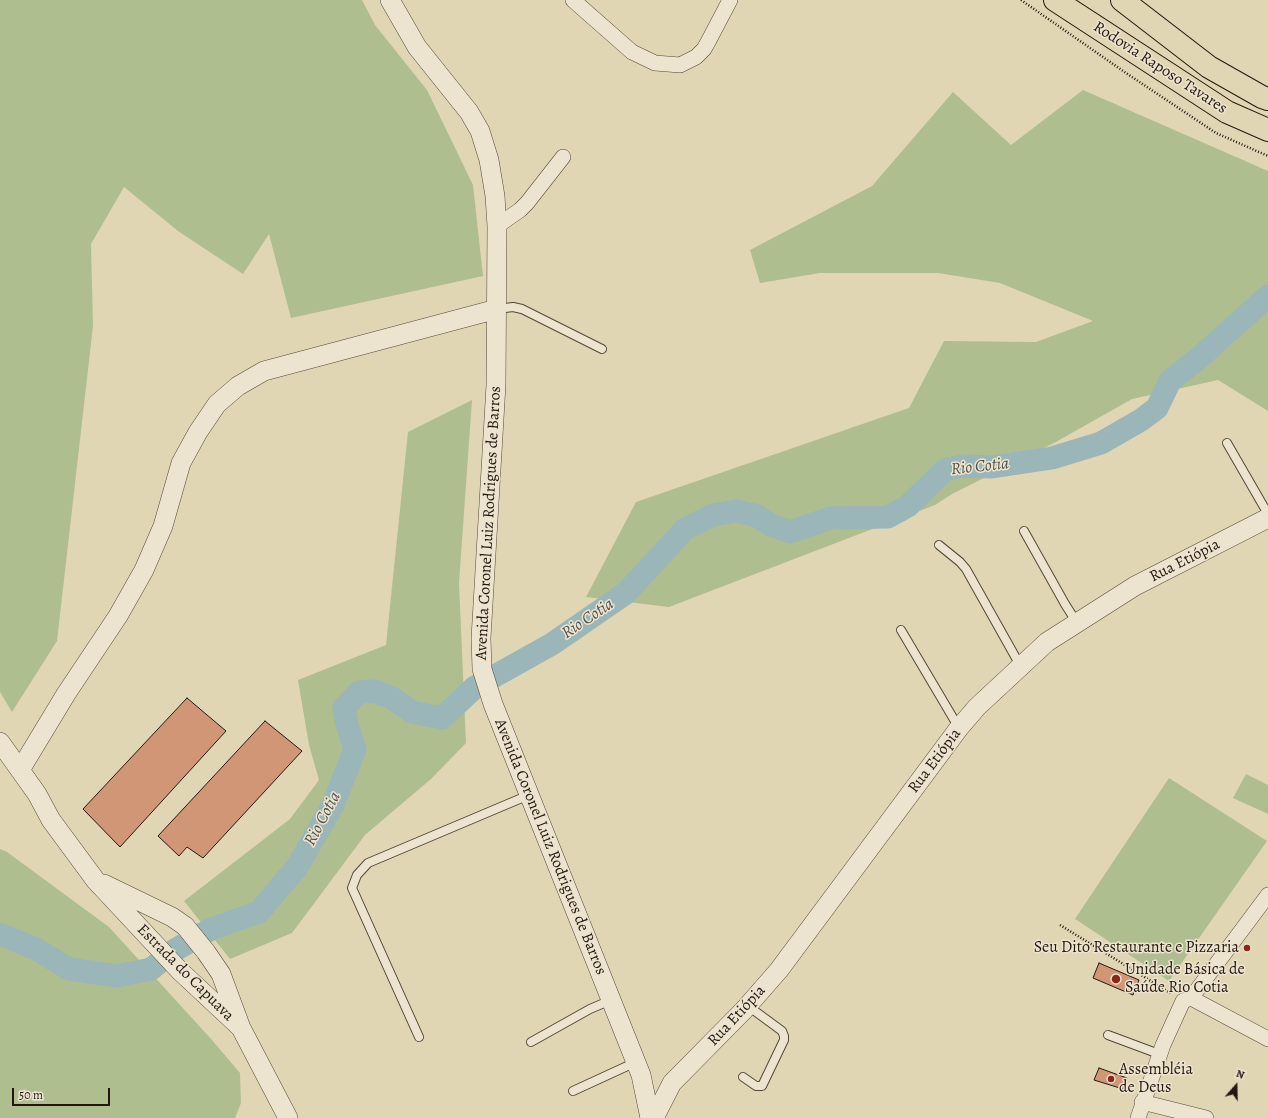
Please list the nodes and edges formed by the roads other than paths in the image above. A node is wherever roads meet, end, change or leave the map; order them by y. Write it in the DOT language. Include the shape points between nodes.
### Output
graph roads {
  1 [pos="390,0"];
  2 [pos="573,0"];
  3 [pos="730,0"];
  4 [pos="1055,0"];
  5 [pos="1122,0"];
  6 [pos="1268,98"];
  7 [pos="1268,130"];
  8 [pos="563,157"];
  9 [pos="497,226"];
  10 [pos="496,309"];
  11 [pos="602,349"];
  12 [pos="1227,443"];
  13 [pos="1268,514"];
  14 [pos="1268,518"];
  15 [pos="1024,531"];
  16 [pos="939,545"];
  17 [pos="1077,623"];
  18 [pos="901,630"];
  19 [pos="1021,667"];
  20 [pos="959,728"];
  21 [pos="0,742"];
  22 [pos="20,770"];
  23 [pos="529,795"];
  24 [pos="96,881"];
  25 [pos="1268,895"];
  26 [pos="611,1000"];
  27 [pos="1187,1000"];
  28 [pos="748,1006"];
  29 [pos="241,1028"];
  30 [pos="1108,1035"];
  31 [pos="419,1037"];
  32 [pos="1268,1039"];
  33 [pos="531,1042"];
  34 [pos="1159,1054"];
  35 [pos="639,1069"];
  36 [pos="743,1077"];
  37 [pos="672,1082"];
  38 [pos="573,1092"];
  39 [pos="1142,1102"];
  40 [pos="288,1118"];
  41 [pos="650,1118"];
  42 [pos="654,1118"];
  43 [pos="1138,1118"];
  44 [pos="1206,1118"];
  1 -- 9 [label="street, Avenida Coronel Luiz Rodrigues de Barros" via="417,47 469,112 480,131 489,160"];
  2 -- 3 [label="street" via="632,52 655,63 680,66 696,57 704,48"];
  4 -- 7 [label="highway, Rodovia Raposo Tavares" via="1227,112"];
  5 -- 6 [label="highway, Rodovia Raposo Tavares" via="1209,67"];
  8 -- 9 [label="street" via="527,203"];
  9 -- 10 [label="street, Avenida Coronel Luiz Rodrigues de Barros"];
  10 -- 11 [label="lane" via="522,309"];
  10 -- 22 [label="street" via="264,371 238,386 217,404 181,463 163,526 144,570 118,616"];
  10 -- 23 [label="street, Avenida Coronel Luiz Rodrigues de Barros" via="496,385 481,638 482,669"];
  12 -- 13 [label="lane"];
  14 -- 17 [label="street, Rua Etiópia" via="1135,586"];
  15 -- 17 [label="lane"];
  16 -- 19 [label="lane" via="966,570"];
  17 -- 19 [label="street, Rua Etiópia" via="1047,642"];
  18 -- 20 [label="lane"];
  19 -- 20 [label="street, Rua Etiópia" via="977,707"];
  20 -- 28 [label="street, Rua Etiópia" via="779,970"];
  21 -- 22 [label="street, Estrada do Capuava"];
  22 -- 24 [label="street, Estrada do Capuava" via="51,820"];
  23 -- 26 [label="street, Avenida Coronel Luiz Rodrigues de Barros"];
  23 -- 31 [label="lane" via="368,863 357,875 352,888"];
  24 -- 29 [label="street, Estrada do Capuava" via="180,970"];
  24 -- 29 [label="street, Estrada do Capuava" via="161,910 185,926 222,974"];
  25 -- 27 [label="street"];
  26 -- 33 [label="lane"];
  26 -- 35 [label="street, Avenida Coronel Luiz Rodrigues de Barros"];
  27 -- 32 [label="street"];
  27 -- 34 [label="street"];
  28 -- 36 [label="lane" via="782,1031 784,1040 762,1086 756,1086"];
  28 -- 37 [label="street, Rua Etiópia"];
  29 -- 40 [label="street"];
  30 -- 34 [label="lane"];
  34 -- 39 [label="street"];
  35 -- 37 [label="street" via="655,1082"];
  35 -- 38 [label="lane"];
  35 -- 41 [label="street, Avenida Coronel Luiz Rodrigues de Barros"];
  37 -- 42 [label="street, Rua Etiópia"];
  39 -- 43 [label="street"];
  39 -- 44 [label="street"];
}
